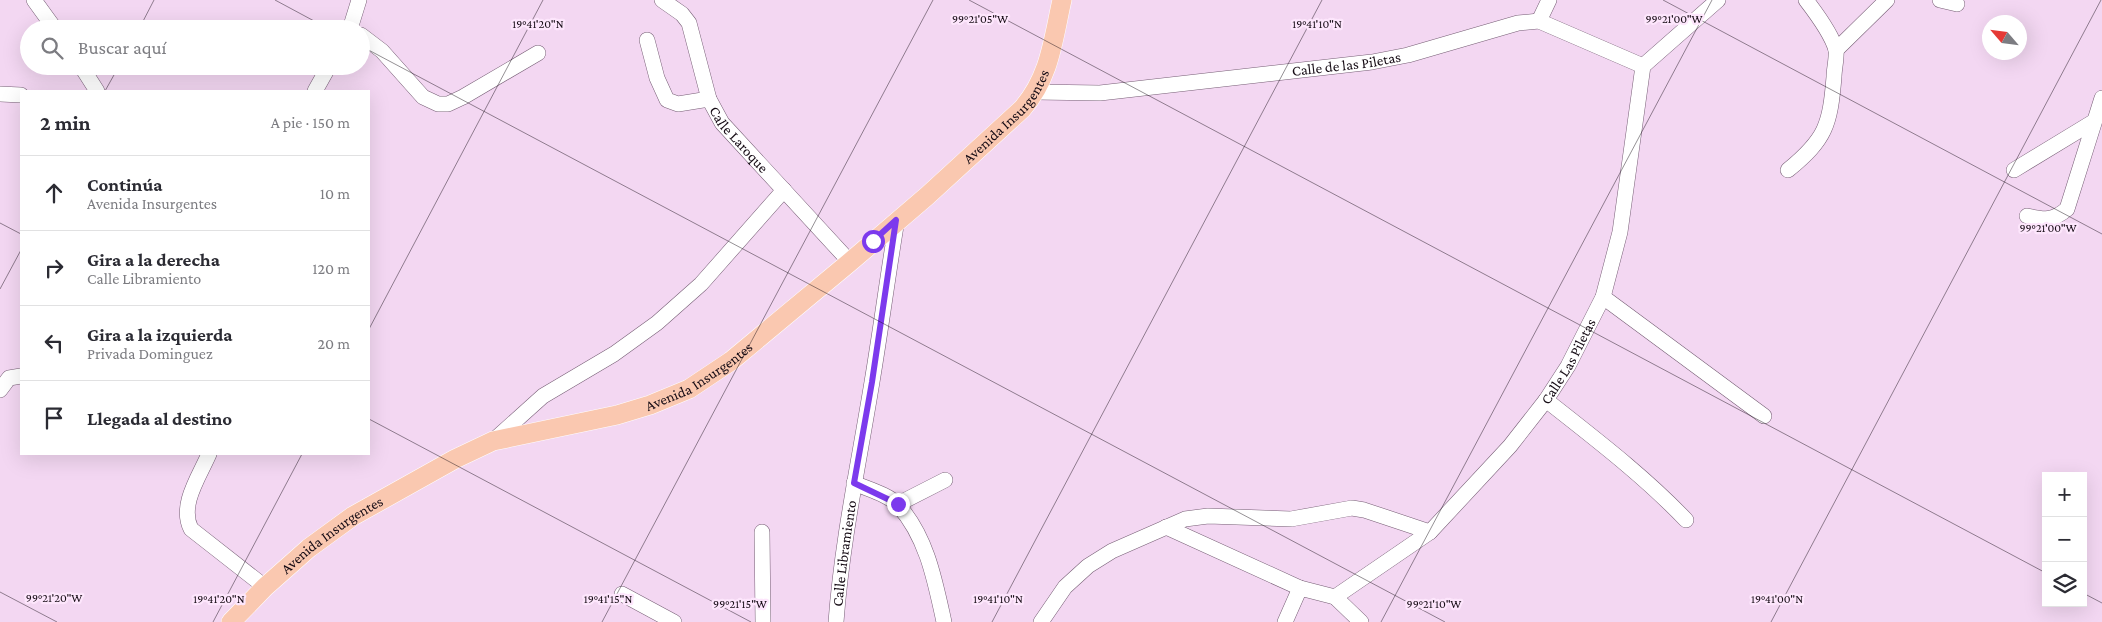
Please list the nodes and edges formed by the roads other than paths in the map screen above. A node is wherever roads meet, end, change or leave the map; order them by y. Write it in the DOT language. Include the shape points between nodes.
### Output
graph roads {
  1 [pos="34,0"];
  2 [pos="359,0"];
  3 [pos="662,0"];
  4 [pos="1062,0"];
  5 [pos="1549,0"];
  6 [pos="1718,0"];
  7 [pos="1806,0"];
  8 [pos="1887,0"];
  9 [pos="1940,0"];
  10 [pos="1957,4"];
  11 [pos="48,20"];
  12 [pos="353,20"];
  13 [pos="1539,21"];
  14 [pos="647,40"];
  15 [pos="370,42"];
  16 [pos="1836,50"];
  17 [pos="538,53"];
  18 [pos="1643,66"];
  19 [pos="87,75"];
  20 [pos="323,75"];
  21 [pos="96,90"];
  22 [pos="316,90"];
  23 [pos="1036,92"];
  24 [pos="0,94"];
  25 [pos="20,95"];
  26 [pos="2102,98"];
  27 [pos="709,99"];
  28 [pos="2093,122"];
  29 [pos="1788,170"];
  30 [pos="2014,170"];
  31 [pos="784,190"];
  32 [pos="2027,216"];
  33 [pos="896,220"];
  34 [pos="850,262"];
  35 [pos="1602,297"];
  36 [pos="20,376"];
  37 [pos="0,390"];
  38 [pos="1546,400"];
  39 [pos="1764,416"];
  40 [pos="493,440"];
  41 [pos="209,455"];
  42 [pos="945,480"];
  43 [pos="854,483"];
  44 [pos="898,504"];
  45 [pos="1686,520"];
  46 [pos="1166,526"];
  47 [pos="762,532"];
  48 [pos="1430,532"];
  49 [pos="265,588"];
  50 [pos="1300,588"];
  51 [pos="622,594"];
  52 [pos="1335,597"];
  53 [pos="231,622"];
  54 [pos="674,622"];
  55 [pos="763,622"];
  56 [pos="836,622"];
  57 [pos="944,622"];
  58 [pos="1041,622"];
  59 [pos="1285,622"];
  60 [pos="1361,622"];
  1 -- 11 [label="street"];
  2 -- 12 [label="street"];
  3 -- 27 [label="street, Calle Laroque" via="689,23"];
  4 -- 23 [label="main road, Avenida Insurgentes" via="1050,54"];
  5 -- 13 [label="street"];
  6 -- 18 [label="street"];
  7 -- 16 [label="street"];
  8 -- 16 [label="street"];
  9 -- 10 [label="street"];
  13 -- 18 [label="street"];
  13 -- 23 [label="street, Calle de las Piletas" via="1518,23 1408,55 1372,62 1100,93"];
  14 -- 27 [label="street" via="657,78 667,100 678,104"];
  15 -- 17 [label="street" via="424,97 438,104 448,104 463,97"];
  16 -- 29 [label="street" via="1826,126 1811,151"];
  18 -- 35 [label="street, Calle Las Piletas" via="1626,198"];
  19 -- 21 [label="street"];
  20 -- 22 [label="street"];
  23 -- 33 [label="main road, Avenida Insurgentes" via="1002,129"];
  24 -- 25 [label="street"];
  26 -- 28 [label="street"];
  27 -- 31 [label="street, Calle Laroque" via="722,123"];
  28 -- 30 [label="street"];
  28 -- 32 [label="street" via="2067,209 2056,218"];
  31 -- 34 [label="street, Calle Laroque"];
  31 -- 40 [label="street" via="701,284 657,323 614,354 543,396"];
  33 -- 34 [label="main road, Avenida Insurgentes"];
  33 -- 43 [label="street, Calle Libramiento"];
  34 -- 40 [label="main road, Avenida Insurgentes" via="731,361 689,389 616,415"];
  35 -- 38 [label="street, Calle Las Piletas" via="1568,366"];
  35 -- 39 [label="street"];
  36 -- 37 [label="street" via="9,378"];
  38 -- 45 [label="street" via="1657,490"];
  38 -- 48 [label="street, Calle Las Piletas" via="1510,446"];
  40 -- 49 [label="main road, Avenida Insurgentes" via="354,516 309,548"];
  41 -- 49 [label="street" via="190,498 186,519 191,529"];
  42 -- 44 [label="street"];
  43 -- 44 [label="street"];
  43 -- 56 [label="street, Calle Libramiento"];
  44 -- 57 [label="street" via="920,537"];
  46 -- 48 [label="street" via="1208,516 1291,518 1352,508"];
  46 -- 50 [label="street"];
  46 -- 58 [label="street" via="1088,566 1064,588"];
  47 -- 55 [label="street"];
  48 -- 52 [label="street, Calle Las Piletas"];
  49 -- 53 [label="main road, Avenida Insurgentes"];
  50 -- 52 [label="street"];
  50 -- 59 [label="street"];
  51 -- 54 [label="street"];
  52 -- 60 [label="street"];
}
